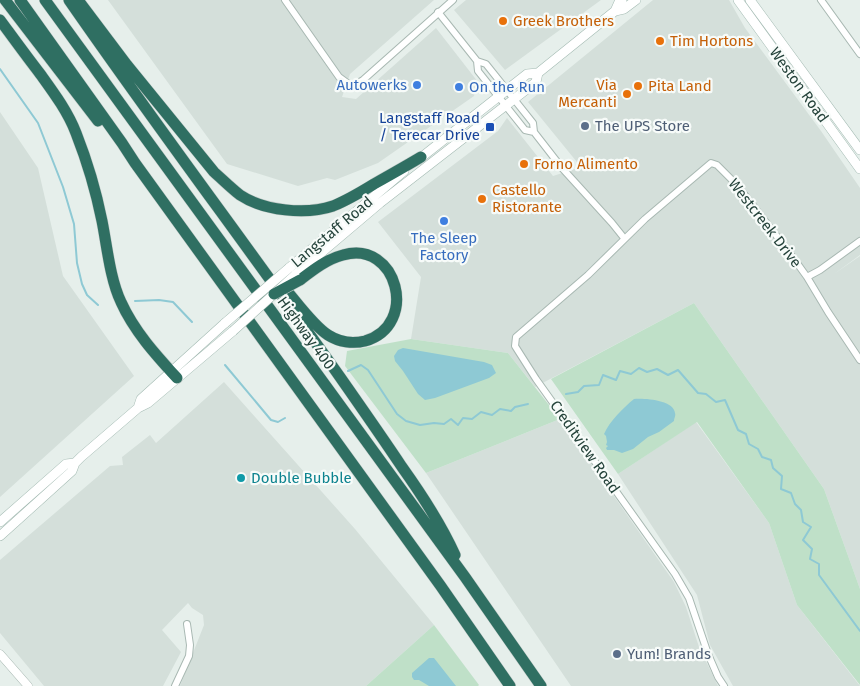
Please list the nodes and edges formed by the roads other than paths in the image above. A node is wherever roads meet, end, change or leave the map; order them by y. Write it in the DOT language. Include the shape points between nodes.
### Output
graph roads {
  1 [pos="5,0"];
  2 [pos="20,0"];
  3 [pos="45,0"];
  4 [pos="69,0"];
  5 [pos="78,0"];
  6 [pos="285,0"];
  7 [pos="453,0"];
  8 [pos="622,0"];
  9 [pos="636,0"];
  10 [pos="738,0"];
  11 [pos="750,0"];
  12 [pos="821,0"];
  13 [pos="615,11"];
  14 [pos="438,12"];
  15 [pos="0,20"];
  16 [pos="860,54"];
  17 [pos="477,61"];
  18 [pos="538,73"];
  19 [pos="506,89"];
  20 [pos="498,96"];
  21 [pos="514,99"];
  22 [pos="506,105"];
  23 [pos="534,132"];
  24 [pos="860,150"];
  25 [pos="421,157"];
  26 [pos="135,163"];
  27 [pos="860,169"];
  28 [pos="624,238"];
  29 [pos="860,241"];
  30 [pos="295,274"];
  31 [pos="268,276"];
  32 [pos="807,277"];
  33 [pos="274,294"];
  34 [pos="860,360"];
  35 [pos="174,375"];
  36 [pos="75,463"];
  37 [pos="0,522"];
  38 [pos="0,536"];
  39 [pos="465,577"];
  40 [pos="187,624"];
  41 [pos="0,654"];
  42 [pos="28,686"];
  43 [pos="175,686"];
  44 [pos="510,686"];
  45 [pos="541,686"];
  46 [pos="724,686"];
  1 -- 26 [label="highway" via="122,152"];
  2 -- 26 [label="highway"];
  3 -- 39 [label="highway, Highway 400"];
  4 -- 31 [label="highway"];
  5 -- 25 [label="highway" via="214,172 254,203 291,211 332,206"];
  6 -- 14 [label="street" via="339,77 350,85 363,80"];
  7 -- 14 [label="street"];
  8 -- 13 [label="main road, Langstaff Road"];
  9 -- 13 [label="main road, Langstaff Road"];
  10 -- 27 [label="main road, Weston Road"];
  11 -- 24 [label="main road, Weston Road"];
  12 -- 16 [label="street"];
  13 -- 18 [label="main road, Langstaff Road"];
  14 -- 17 [label="street"];
  15 -- 35 [label="highway" via="60,102 76,131 101,216 120,299 149,346"];
  17 -- 19 [label="street" via="486,64"];
  17 -- 20 [label="street" via="478,71"];
  18 -- 19 [label="main road, Langstaff Road" via="527,74"];
  18 -- 21 [label="main road, Langstaff Road" via="536,82"];
  19 -- 20 [label="main road, Langstaff Road"];
  19 -- 21 [label="street"];
  20 -- 22 [label="street"];
  20 -- 25 [label="main road, Langstaff Road"];
  21 -- 22 [label="main road, Langstaff Road"];
  21 -- 23 [label="street" via="534,123"];
  22 -- 23 [label="street" via="525,130"];
  22 -- 30 [label="main road, Langstaff Road"];
  23 -- 28 [label="street"];
  25 -- 30 [label="main road, Langstaff Road"];
  26 -- 44 [label="highway"];
  28 -- 32 [label="street, Westcreek Drive" via="711,163 737,185"];
  28 -- 46 [label="street, Creditview Road" via="588,275 516,337 515,346 673,571 689,598 708,654"];
  29 -- 32 [label="street"];
  30 -- 31 [label="highway" via="345,254 367,255 391,275 398,300 395,314 379,334 357,343 345,342 318,327 279,282"];
  30 -- 33 [label="highway, bridge"];
  30 -- 35 [label="main road, Langstaff Road, bridge" via="225,324"];
  31 -- 39 [label="highway" via="414,485 446,535"];
  32 -- 34 [label="street, Westcreek Drive"];
  33 -- 35 [label="main road, Langstaff Road, bridge" via="233,331"];
  35 -- 36 [label="main road, Langstaff Road" via="141,399 138,408"];
  36 -- 37 [label="main road, Langstaff Road" via="66,464"];
  36 -- 38 [label="main road, Langstaff Road" via="72,471"];
  39 -- 45 [label="highway, Highway 400"];
  40 -- 43 [label="street" via="189,656"];
  41 -- 42 [label="street"];
}
